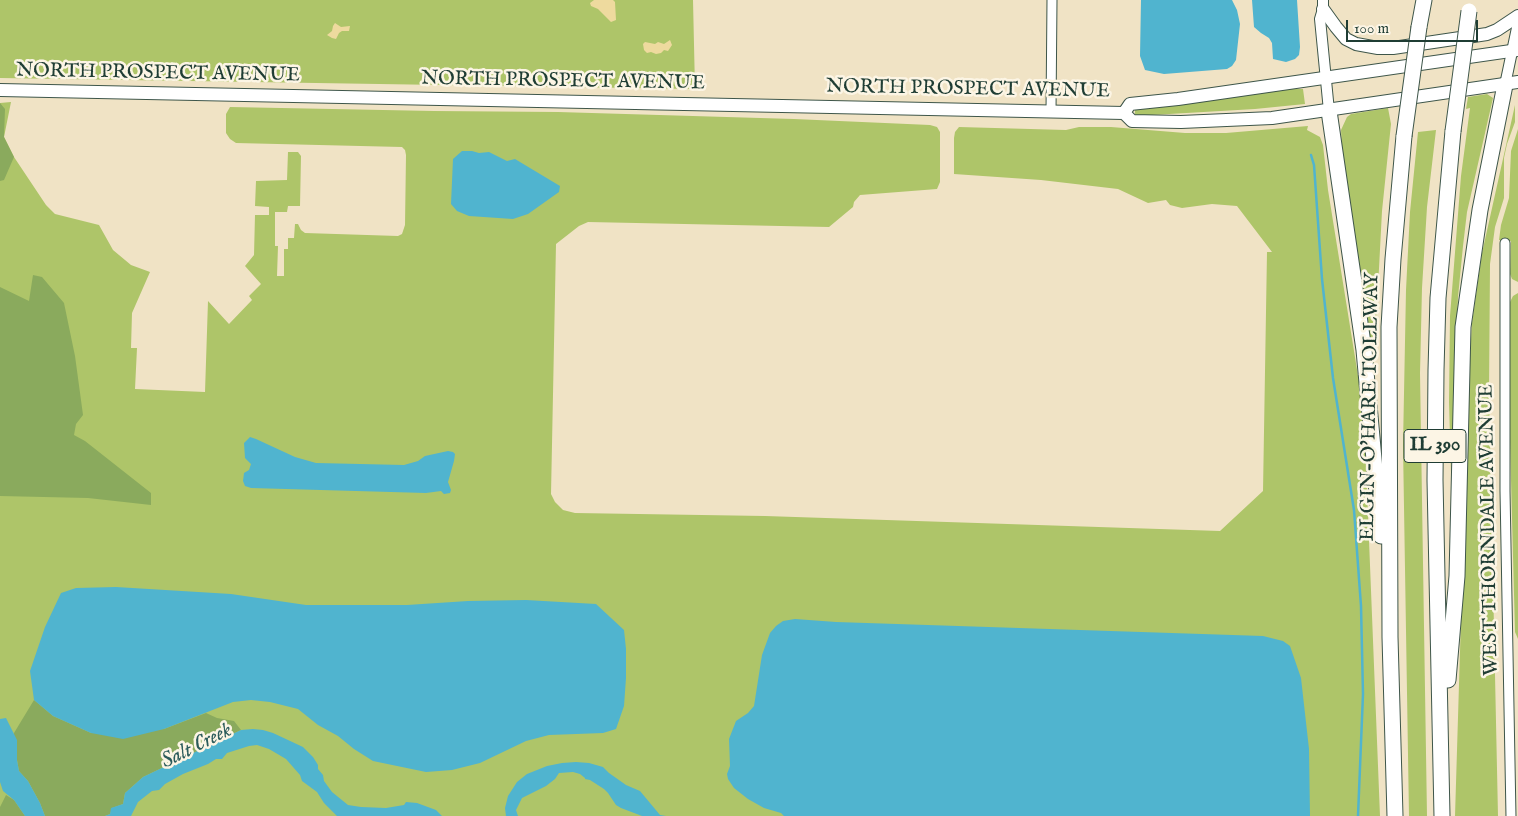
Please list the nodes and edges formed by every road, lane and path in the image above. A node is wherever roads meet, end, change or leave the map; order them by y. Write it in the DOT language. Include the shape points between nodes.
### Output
graph roads {
  1 [pos="1052,0"];
  2 [pos="1424,0"];
  3 [pos="1323,4"];
  4 [pos="1470,6"];
  5 [pos="1518,16"];
  6 [pos="1518,22"];
  7 [pos="1515,50"];
  8 [pos="1325,78"];
  9 [pos="1512,84"];
  10 [pos="0,90"];
  11 [pos="1329,111"];
  12 [pos="1051,112"];
  13 [pos="1124,112"];
  14 [pos="1505,243"];
  15 [pos="1390,637"];
  16 [pos="1441,761"];
  17 [pos="1395,816"];
  18 [pos="1442,816"];
  19 [pos="1512,816"];
  1 -- 12 [label="street"];
  2 -- 15 [label="highway, ELGIN-O'HARE TOLLWAY / IL 390, bridge" via="1404,136 1389,327"];
  3 -- 5 [label="main road" via="1346,39 1378,48 1488,34"];
  3 -- 8 [label="street" via="1320,19"];
  4 -- 16 [label="highway, IL 390, bridge" via="1453,132 1438,298 1435,480"];
  6 -- 7 [label="street"];
  7 -- 8 [label="main road, NORTH PROSPECT AVENUE"];
  7 -- 9 [label="street"];
  8 -- 11 [label="street"];
  8 -- 13 [label="main road, NORTH PROSPECT AVENUE" via="1130,104"];
  9 -- 11 [label="main road, NORTH PROSPECT AVENUE"];
  9 -- 16 [label="highway" via="1480,210 1463,327 1457,576"];
  10 -- 12 [label="main road, NORTH PROSPECT AVENUE"];
  11 -- 13 [label="main road, NORTH PROSPECT AVENUE" via="1258,120 1181,122 1132,121"];
  11 -- 15 [label="highway" via="1364,350"];
  12 -- 13 [label="main road, NORTH PROSPECT AVENUE"];
  14 -- 19 [label="street, WEST THORNDALE AVENUE" via="1505,472"];
  15 -- 17 [label="highway, ELGIN-O'HARE TOLLWAY / IL 390"];
  16 -- 18 [label="highway, IL 390"];
}
